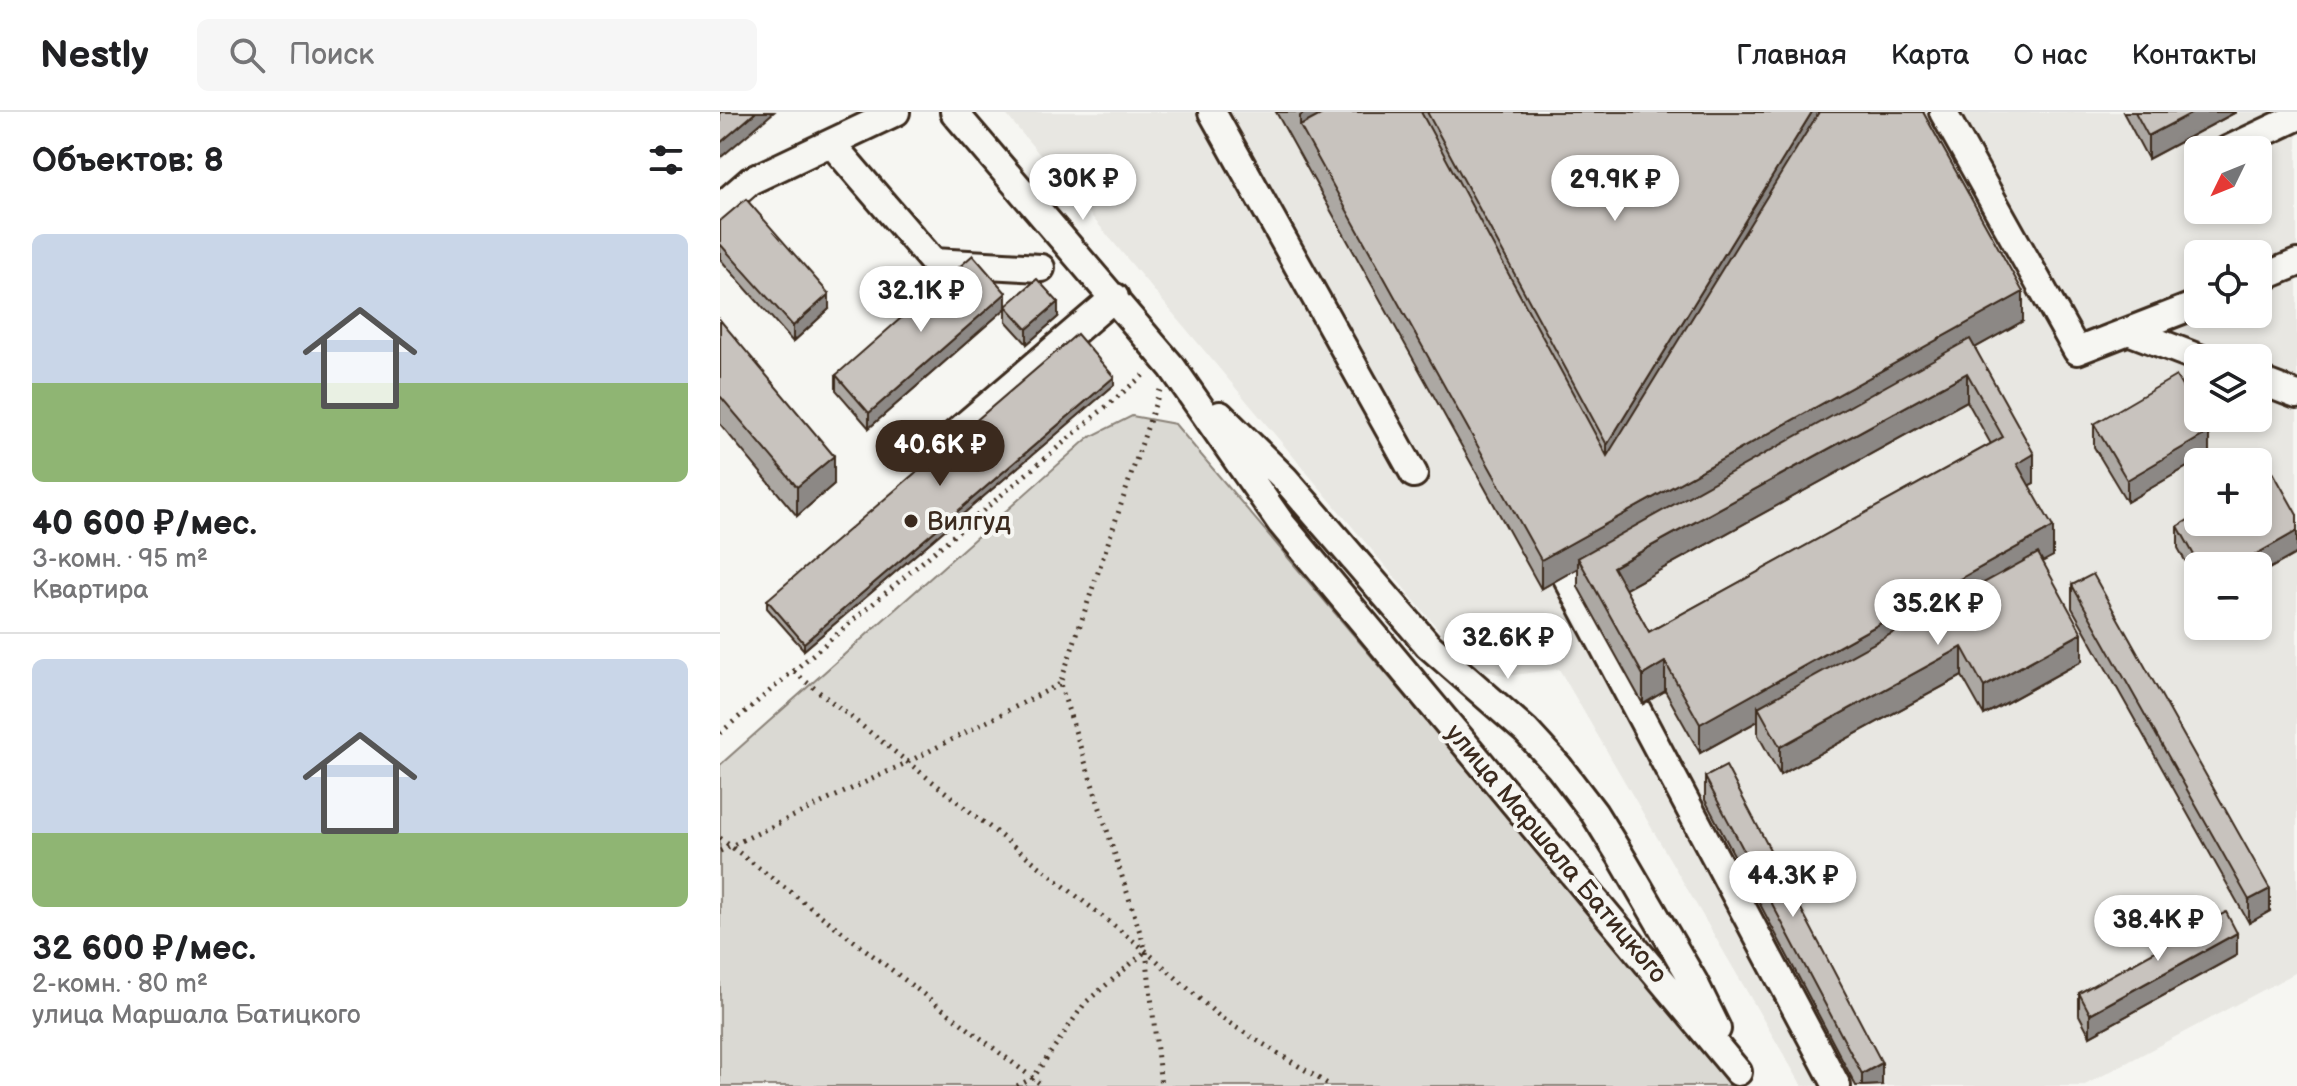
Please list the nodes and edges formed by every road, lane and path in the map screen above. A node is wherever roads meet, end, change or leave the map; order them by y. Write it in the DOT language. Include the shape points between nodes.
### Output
graph roads {
  1 [pos="896,112"];
  2 [pos="954,112"];
  3 [pos="1212,112"];
  4 [pos="1943,112"];
  5 [pos="2297,117"];
  6 [pos="2257,136"];
  7 [pos="831,143"];
  8 [pos="720,207"];
  9 [pos="2297,263"];
  10 [pos="1041,268"];
  11 [pos="2272,273"];
  12 [pos="1115,297"];
  13 [pos="2184,310"];
  14 [pos="2131,332"];
  15 [pos="2184,352"];
  16 [pos="1168,362"];
  17 [pos="2272,385"];
  18 [pos="2297,395"];
  19 [pos="928,457"];
  20 [pos="1414,474"];
  21 [pos="1534,518"];
  22 [pos="1576,530"];
  23 [pos="1549,545"];
  24 [pos="794,672"];
  25 [pos="1060,684"];
  26 [pos="720,733"];
  27 [pos="908,762"];
  28 [pos="720,838"];
  29 [pos="720,851"];
  30 [pos="1146,951"];
  31 [pos="1033,1078"];
  32 [pos="1742,1079"];
  33 [pos="1017,1086"];
  34 [pos="1043,1086"];
  35 [pos="1161,1086"];
  36 [pos="1331,1086"];
  37 [pos="1837,1086"];
  1 -- 7 [label="street"];
  2 -- 12 [label="street, улица Маршала Батицкого"];
  3 -- 20 [label="street"];
  4 -- 14 [label="street" via="2077,351"];
  5 -- 6 [label="street"];
  7 -- 8 [label="street" via="750,181"];
  7 -- 10 [label="street" via="933,262"];
  9 -- 11 [label="street"];
  12 -- 16 [label="street, улица Маршала Батицкого"];
  12 -- 19 [label="street"];
  13 -- 14 [label="street"];
  14 -- 15 [label="street"];
  16 -- 24 [label="path"];
  16 -- 25 [label="path"];
  16 -- 32 [label="street, улица Маршала Батицкого" via="1281,523"];
  16 -- 32 [label="street, улица Маршала Батицкого" via="1285,479 1428,645 1559,767 1620,855 1694,982"];
  17 -- 18 [label="street"];
  21 -- 23 [label="street"];
  22 -- 23 [label="street"];
  23 -- 37 [label="street"];
  24 -- 26 [label="path"];
  24 -- 27 [label="path"];
  25 -- 27 [label="path"];
  25 -- 30 [label="path"];
  27 -- 29 [label="path"];
  27 -- 30 [label="path"];
  28 -- 31 [label="path"];
  30 -- 31 [label="path" via="1085,1003"];
  30 -- 35 [label="path"];
  30 -- 36 [label="path" via="1221,1018"];
  31 -- 33 [label="path"];
  31 -- 34 [label="path"];
}
